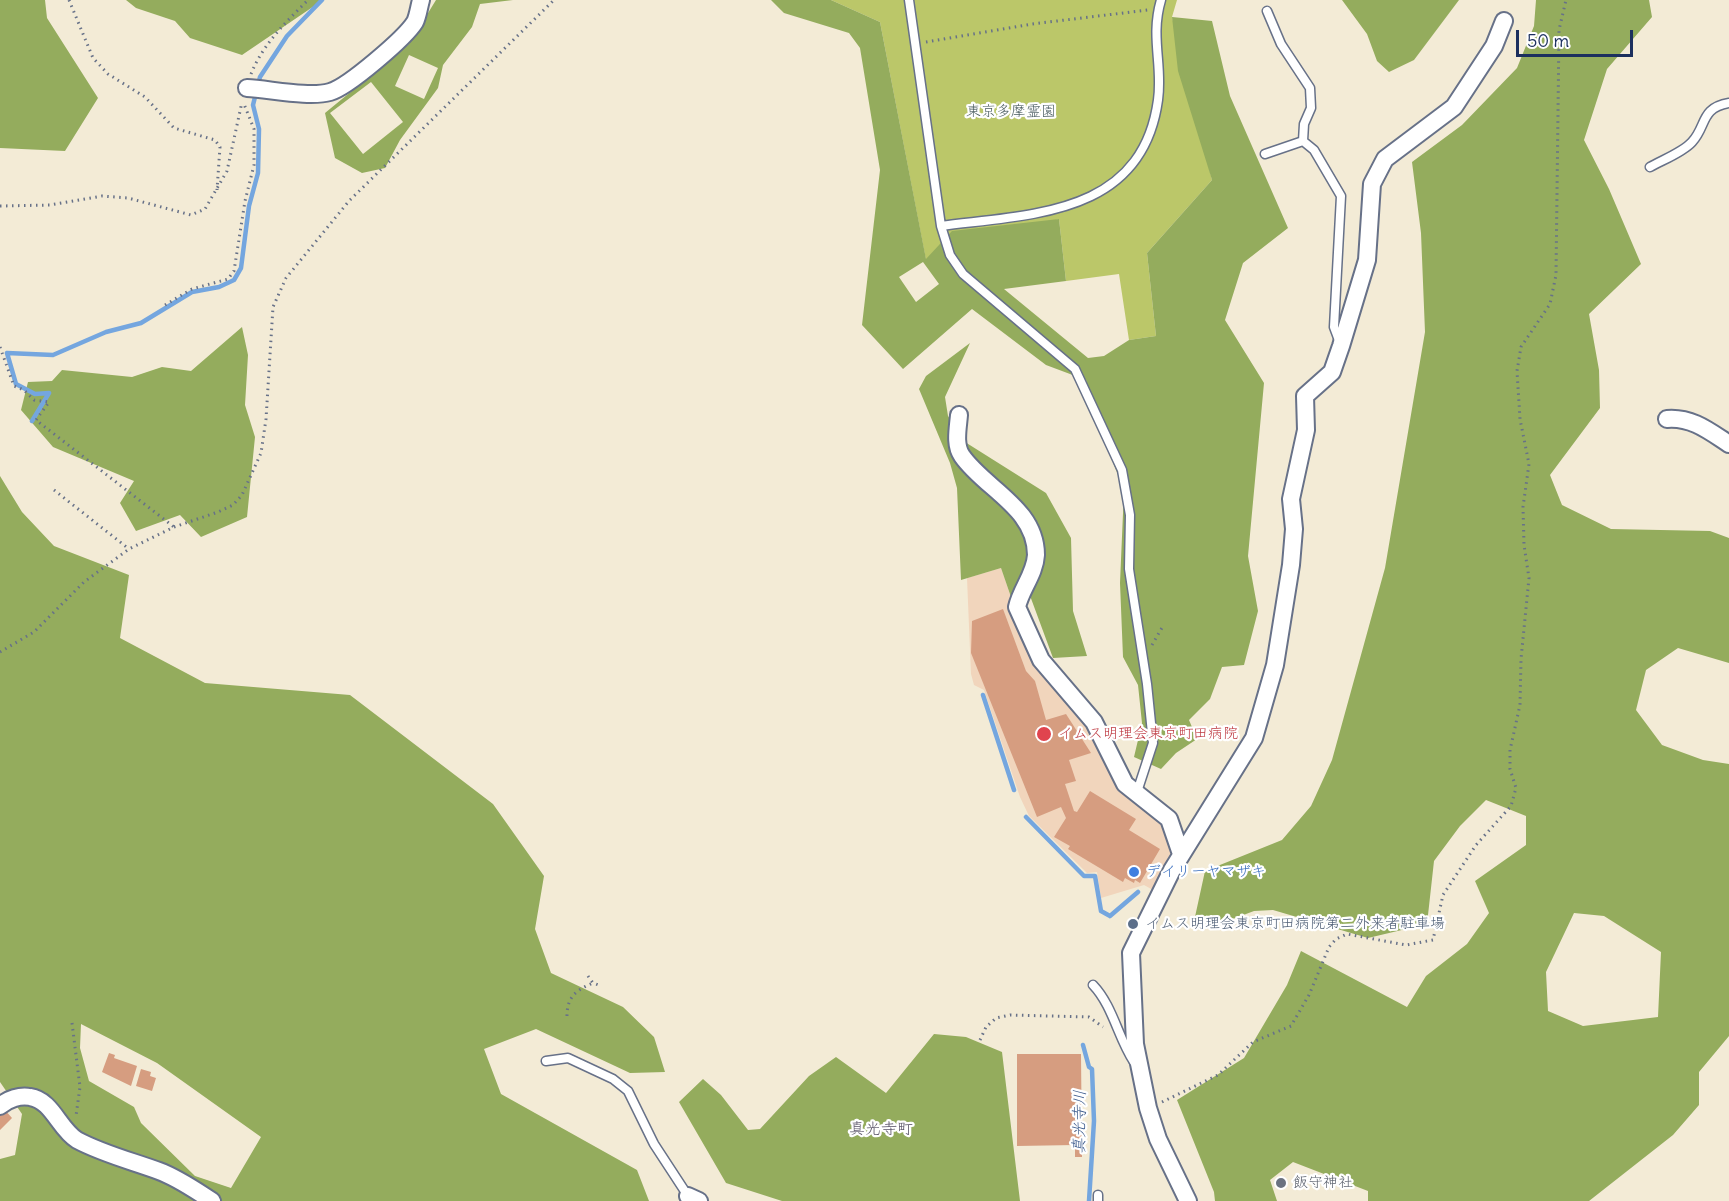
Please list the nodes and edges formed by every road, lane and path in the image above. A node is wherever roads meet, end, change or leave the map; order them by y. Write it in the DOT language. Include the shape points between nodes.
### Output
graph roads {
  1 [pos="69,0"];
  2 [pos="308,0"];
  3 [pos="421,0"];
  4 [pos="554,0"];
  5 [pos="909,0"];
  6 [pos="1566,0"];
  7 [pos="1160,4"];
  8 [pos="1267,11"];
  9 [pos="1504,21"];
  10 [pos="916,44"];
  11 [pos="245,92"];
  12 [pos="1729,103"];
  13 [pos="1303,141"];
  14 [pos="1265,154"];
  15 [pos="1650,167"];
  16 [pos="217,192"];
  17 [pos="0,206"];
  18 [pos="941,226"];
  19 [pos="165,305"];
  20 [pos="1341,346"];
  21 [pos="0,347"];
  22 [pos="959,415"];
  23 [pos="1667,419"];
  24 [pos="1729,444"];
  25 [pos="54,490"];
  26 [pos="174,527"];
  27 [pos="129,549"];
  28 [pos="0,652"];
  29 [pos="1137,792"];
  30 [pos="1181,854"];
  31 [pos="588,976"];
  32 [pos="593,983"];
  33 [pos="1093,985"];
  34 [pos="602,986"];
  35 [pos="567,1016"];
  36 [pos="72,1023"];
  37 [pos="1107,1034"];
  38 [pos="980,1040"];
  39 [pos="546,1061"];
  40 [pos="1140,1072"];
  41 [pos="0,1106"];
  42 [pos="1149,1108"];
  43 [pos="70,1136"];
  44 [pos="694,1199"];
  45 [pos="212,1201"];
  46 [pos="1188,1201"];
  1 -- 16 [label="path" via="93,58 108,74 145,98 174,128 215,140 220,147"];
  2 -- 11 [label="path" via="278,30 258,58"];
  3 -- 11 [label="street" via="415,22 365,72 338,89 328,93 268,89"];
  4 -- 26 [label="path" via="348,201 286,278 273,307 261,453 242,495 233,505"];
  5 -- 10 [label="lane"];
  6 -- 42 [label="path" via="1559,30 1556,275 1550,304 1521,347 1517,370 1520,419 1529,464 1523,507 1529,578 1520,705 1510,750 1516,788 1511,806 1476,845 1443,896 1433,940 1406,945 1347,934 1336,939 1291,1026 1253,1042 1218,1074"];
  7 -- 10 [label="path"];
  7 -- 18 [label="lane" via="1155,40 1156,114 1145,144 1118,178 1088,199 1058,210"];
  8 -- 13 [label="lane" via="1281,44 1310,88 1311,108 1304,124"];
  9 -- 20 [label="street" via="1494,45 1454,107 1385,159 1372,184 1366,260"];
  10 -- 18 [label="lane"];
  11 -- 16 [label="path" via="233,150"];
  11 -- 19 [label="path" via="254,129 254,165 234,271 228,279 192,289"];
  12 -- 15 [label="lane" via="1716,105 1692,142"];
  13 -- 14 [label="lane"];
  13 -- 20 [label="lane" via="1314,150 1341,196 1334,327"];
  16 -- 17 [label="path" via="206,209 191,215 128,198 102,196 50,205"];
  18 -- 29 [label="lane" via="950,255 963,274 1075,369 1122,470 1130,514 1129,569 1153,743"];
  20 -- 30 [label="street" via="1332,372 1305,396 1306,430 1291,499 1292,565 1275,665 1254,738"];
  21 -- 26 [label="path" via="14,386 34,400 50,402 36,420"];
  22 -- 29 [label="street" via="957,438 962,455 1018,510 1032,534 1034,567 1017,607 1041,660 1094,722 1125,784"];
  23 -- 24 [label="street" via="1683,418"];
  25 -- 27 [label="path"];
  26 -- 27 [label="path"];
  27 -- 28 [label="path" via="84,582 34,632"];
  29 -- 30 [label="street" via="1170,819"];
  30 -- 40 [label="street" via="1131,953 1134,1044"];
  31 -- 32 [label="path"];
  32 -- 34 [label="path"];
  32 -- 35 [label="path" via="574,993 567,1003"];
  33 -- 40 [label="lane" via="1102,995 1124,1047"];
  36 -- 43 [label="path" via="80,1087"];
  37 -- 38 [label="path" via="1089,1017 1010,1015 996,1018"];
  39 -- 44 [label="lane" via="568,1059 613,1079 628,1091 654,1144"];
  40 -- 42 [label="street"];
  41 -- 43 [label="street" via="31,1096 41,1101"];
  42 -- 46 [label="street" via="1158,1139"];
  43 -- 45 [label="street" via="120,1159 161,1171"];
}
